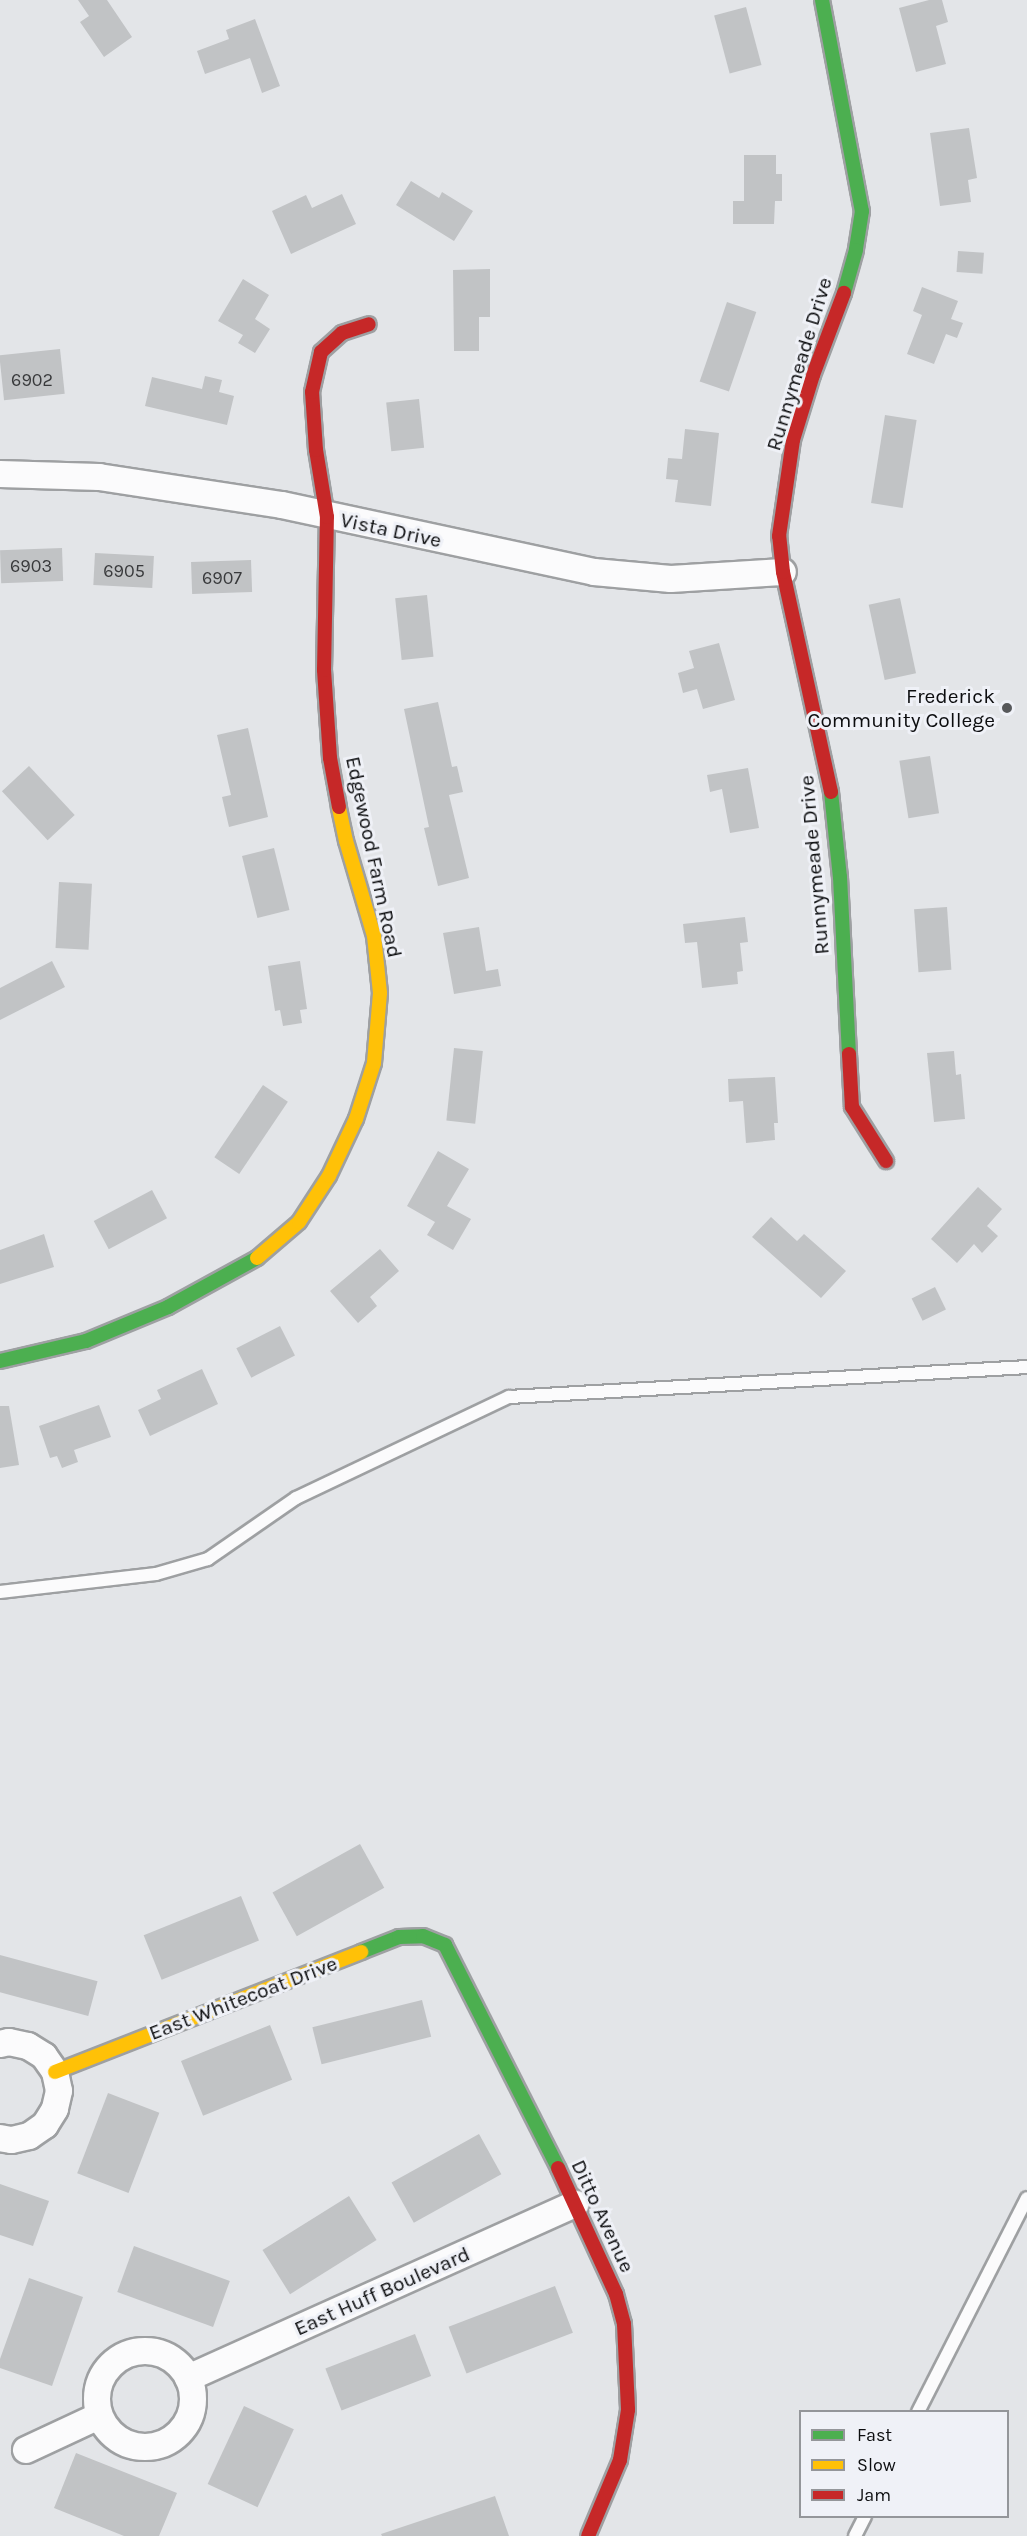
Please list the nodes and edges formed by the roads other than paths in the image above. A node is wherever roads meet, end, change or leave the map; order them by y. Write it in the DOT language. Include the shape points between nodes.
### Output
graph roads {
  1 [pos="822,0"];
  2 [pos="369,324"];
  3 [pos="0,474"];
  4 [pos="327,517"];
  5 [pos="783,572"];
  6 [pos="886,1161"];
  7 [pos="0,1361"];
  8 [pos="1027,1367"];
  9 [pos="0,1592"];
  10 [pos="433,1937"];
  11 [pos="0,2044"];
  12 [pos="55,2072"];
  13 [pos="0,2138"];
  14 [pos="1027,2198"];
  15 [pos="576,2204"];
  16 [pos="188,2378"];
  17 [pos="919,2410"];
  18 [pos="99,2416"];
  19 [pos="26,2450"];
  20 [pos="864,2518"];
  21 [pos="588,2536"];
  22 [pos="855,2536"];
  1 -- 5 [label="street, Runnymeade Drive" via="862,211 840,306 793,440 779,536"];
  2 -- 4 [label="street, Edgewood Farm Road" via="342,333 321,352 312,392"];
  3 -- 4 [label="street, Vista Drive" via="99,477 282,505"];
  4 -- 5 [label="street, Vista Drive" via="594,572 671,579"];
  4 -- 7 [label="street, Edgewood Farm Road" via="324,670 330,758 346,841 374,936 380,993 374,1063 356,1119 329,1176 299,1222 256,1259 168,1307 86,1341"];
  5 -- 6 [label="street, Runnymeade Drive" via="829,775 840,877 852,1107"];
  8 -- 9 [label="lane" via="508,1397 296,1498 208,1559 156,1574"];
  10 -- 12 [label="street, East Whitecoat Drive" via="399,1937"];
  10 -- 15 [label="street, Ditto Avenue" via="446,1945"];
  11 -- 12 [label="street" via="28,2046 44,2056"];
  12 -- 13 [label="street" via="59,2091 55,2109 45,2125 29,2136"];
  14 -- 17 [label="lane"];
  15 -- 16 [label="street, East Huff Boulevard"];
  15 -- 21 [label="street, Ditto Avenue" via="616,2294 624,2324 628,2368 628,2410 620,2460"];
  16 -- 18 [label="street" via="177,2363 161,2354 143,2351 126,2355 111,2365 100,2380 96,2398"];
  16 -- 18 [label="street" via="193,2395 184,2427 155,2446 138,2447 122,2442 108,2431"];
  18 -- 19 [label="street"];
  20 -- 22 [label="lane"];
}
